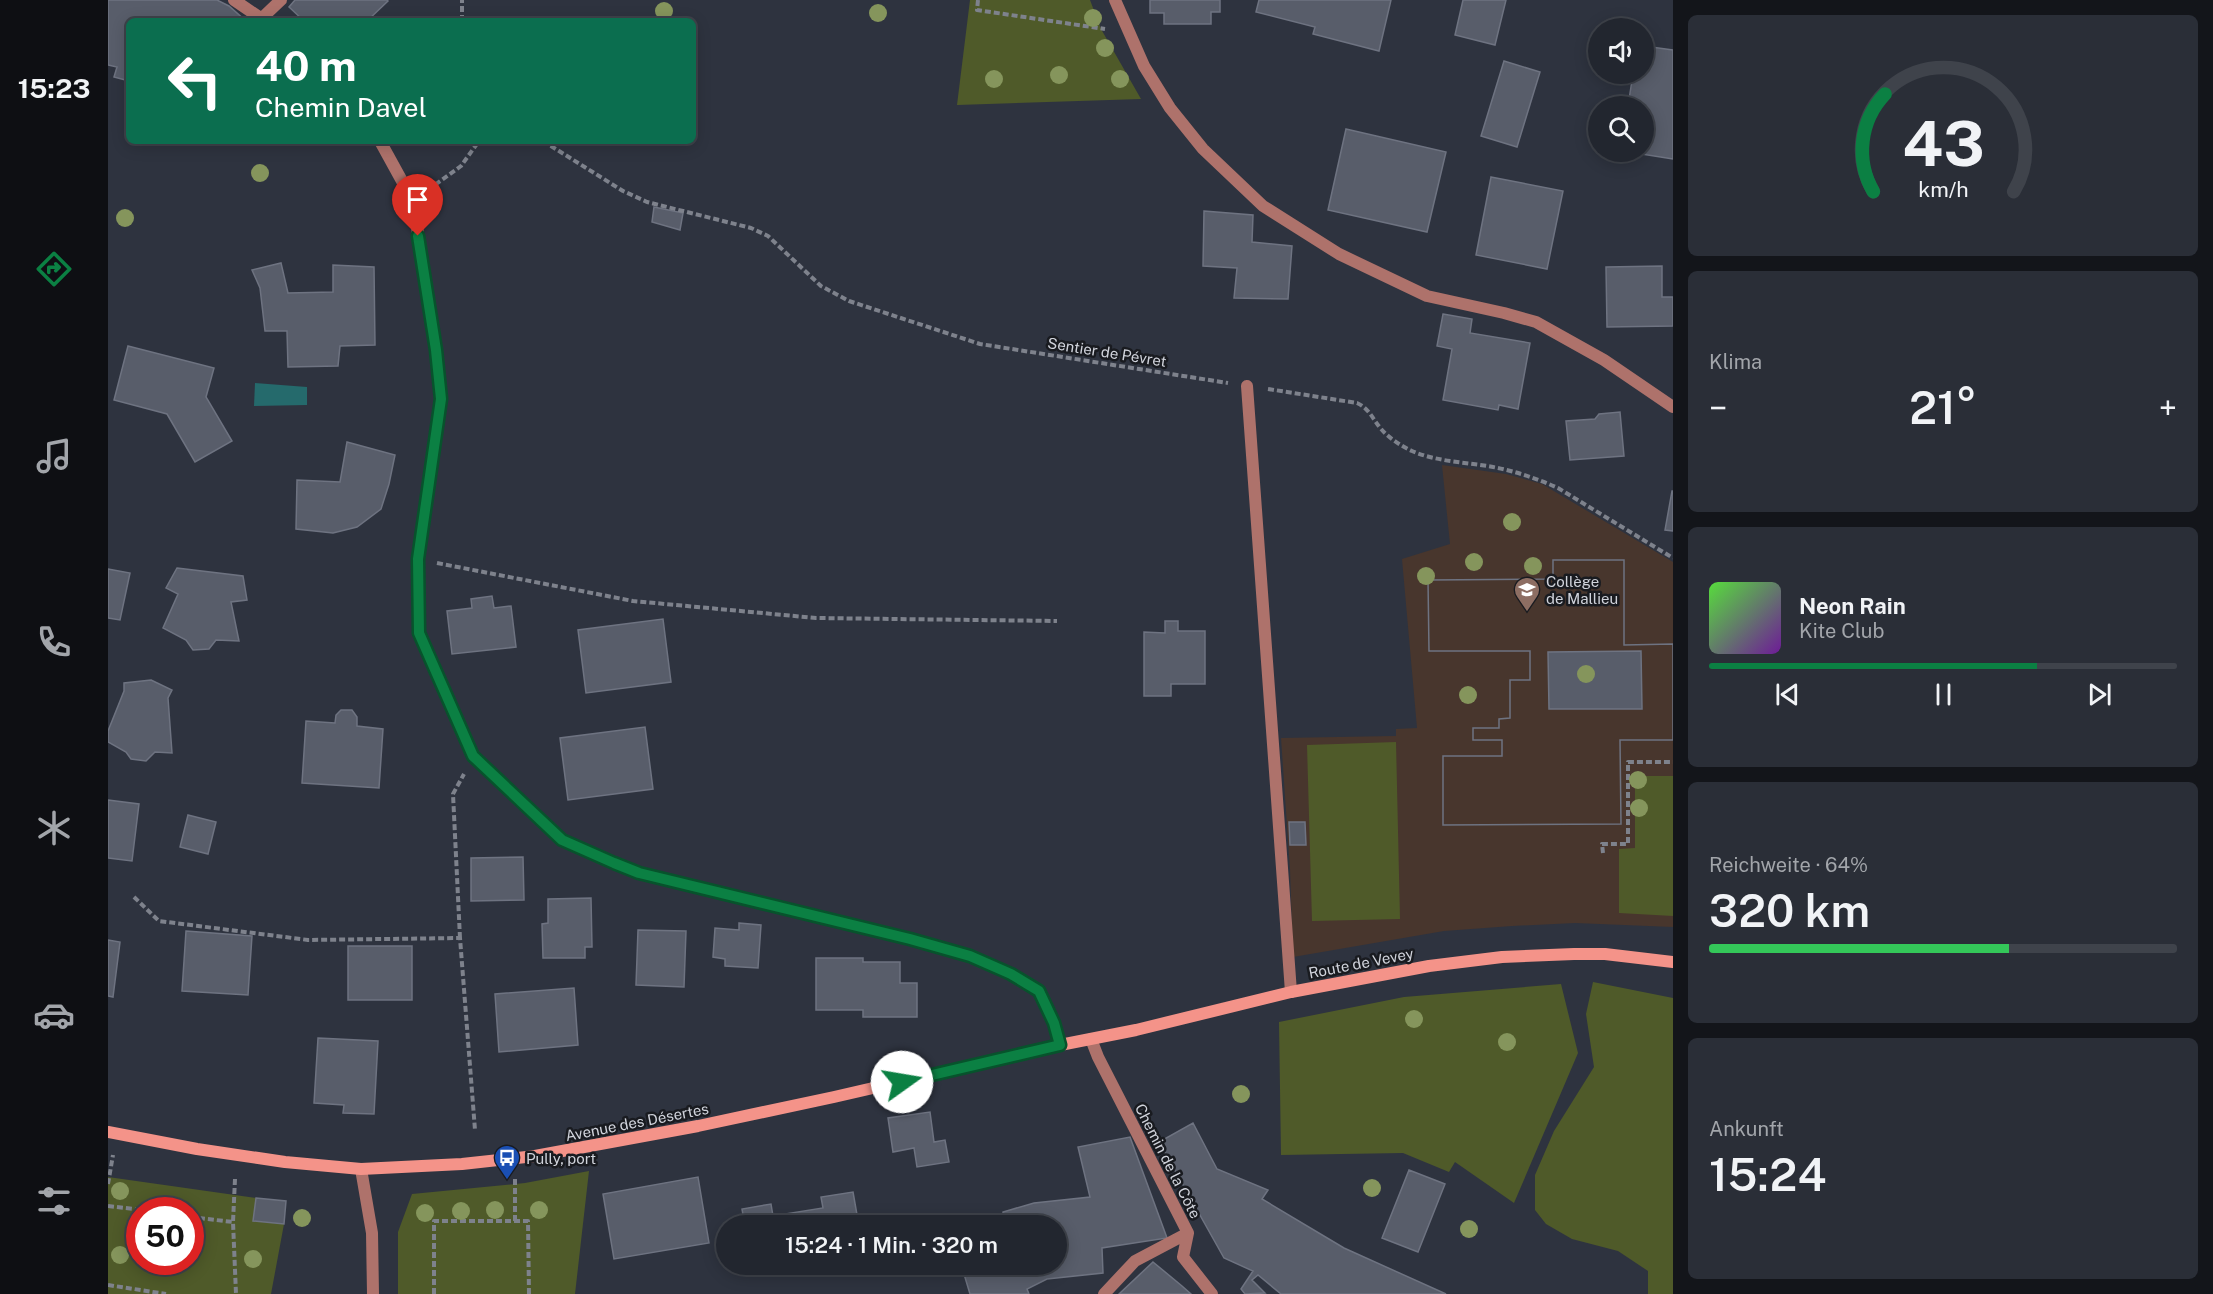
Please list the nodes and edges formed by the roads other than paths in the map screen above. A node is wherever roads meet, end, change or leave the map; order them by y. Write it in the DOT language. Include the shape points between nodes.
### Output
graph roads {
  1 [pos="234,0"];
  2 [pos="281,0"];
  3 [pos="1115,0"];
  4 [pos="260,18"];
  5 [pos="265,18"];
  6 [pos="382,144"];
  7 [pos="1247,386"];
  8 [pos="1673,407"];
  9 [pos="1673,962"];
  10 [pos="1291,992"];
  11 [pos="1091,1039"];
  12 [pos="1060,1045"];
  13 [pos="108,1132"];
  14 [pos="361,1169"];
  15 [pos="1188,1233"];
  16 [pos="373,1294"];
  17 [pos="1104,1294"];
  18 [pos="1212,1294"];
  1 -- 4 [label="street"];
  2 -- 5 [label="street"];
  3 -- 8 [label="street" via="1144,66 1170,108 1203,149 1263,206 1340,254 1427,296 1536,322 1605,360"];
  6 -- 12 [label="street" via="413,201 441,399 418,559 419,633 473,756 562,840 582,850 639,873 910,939 970,956 1011,974 1039,991"];
  7 -- 10 [label="street"];
  9 -- 10 [label="main road, Route de Vevey" via="1605,954 1502,957 1429,966"];
  10 -- 11 [label="main road, Route de Vevey"];
  11 -- 12 [label="main road, Route de Vevey"];
  11 -- 15 [label="street, Chemin de la Côte"];
  12 -- 14 [label="main road, Avenue des Désertes" via="639,1138 462,1164"];
  13 -- 14 [label="main road, Avenue des Désertes" via="219,1153"];
  14 -- 16 [label="street" via="372,1233"];
  15 -- 17 [label="street" via="1135,1261"];
  15 -- 18 [label="street, Chemin de la Côte" via="1183,1257"];
}
